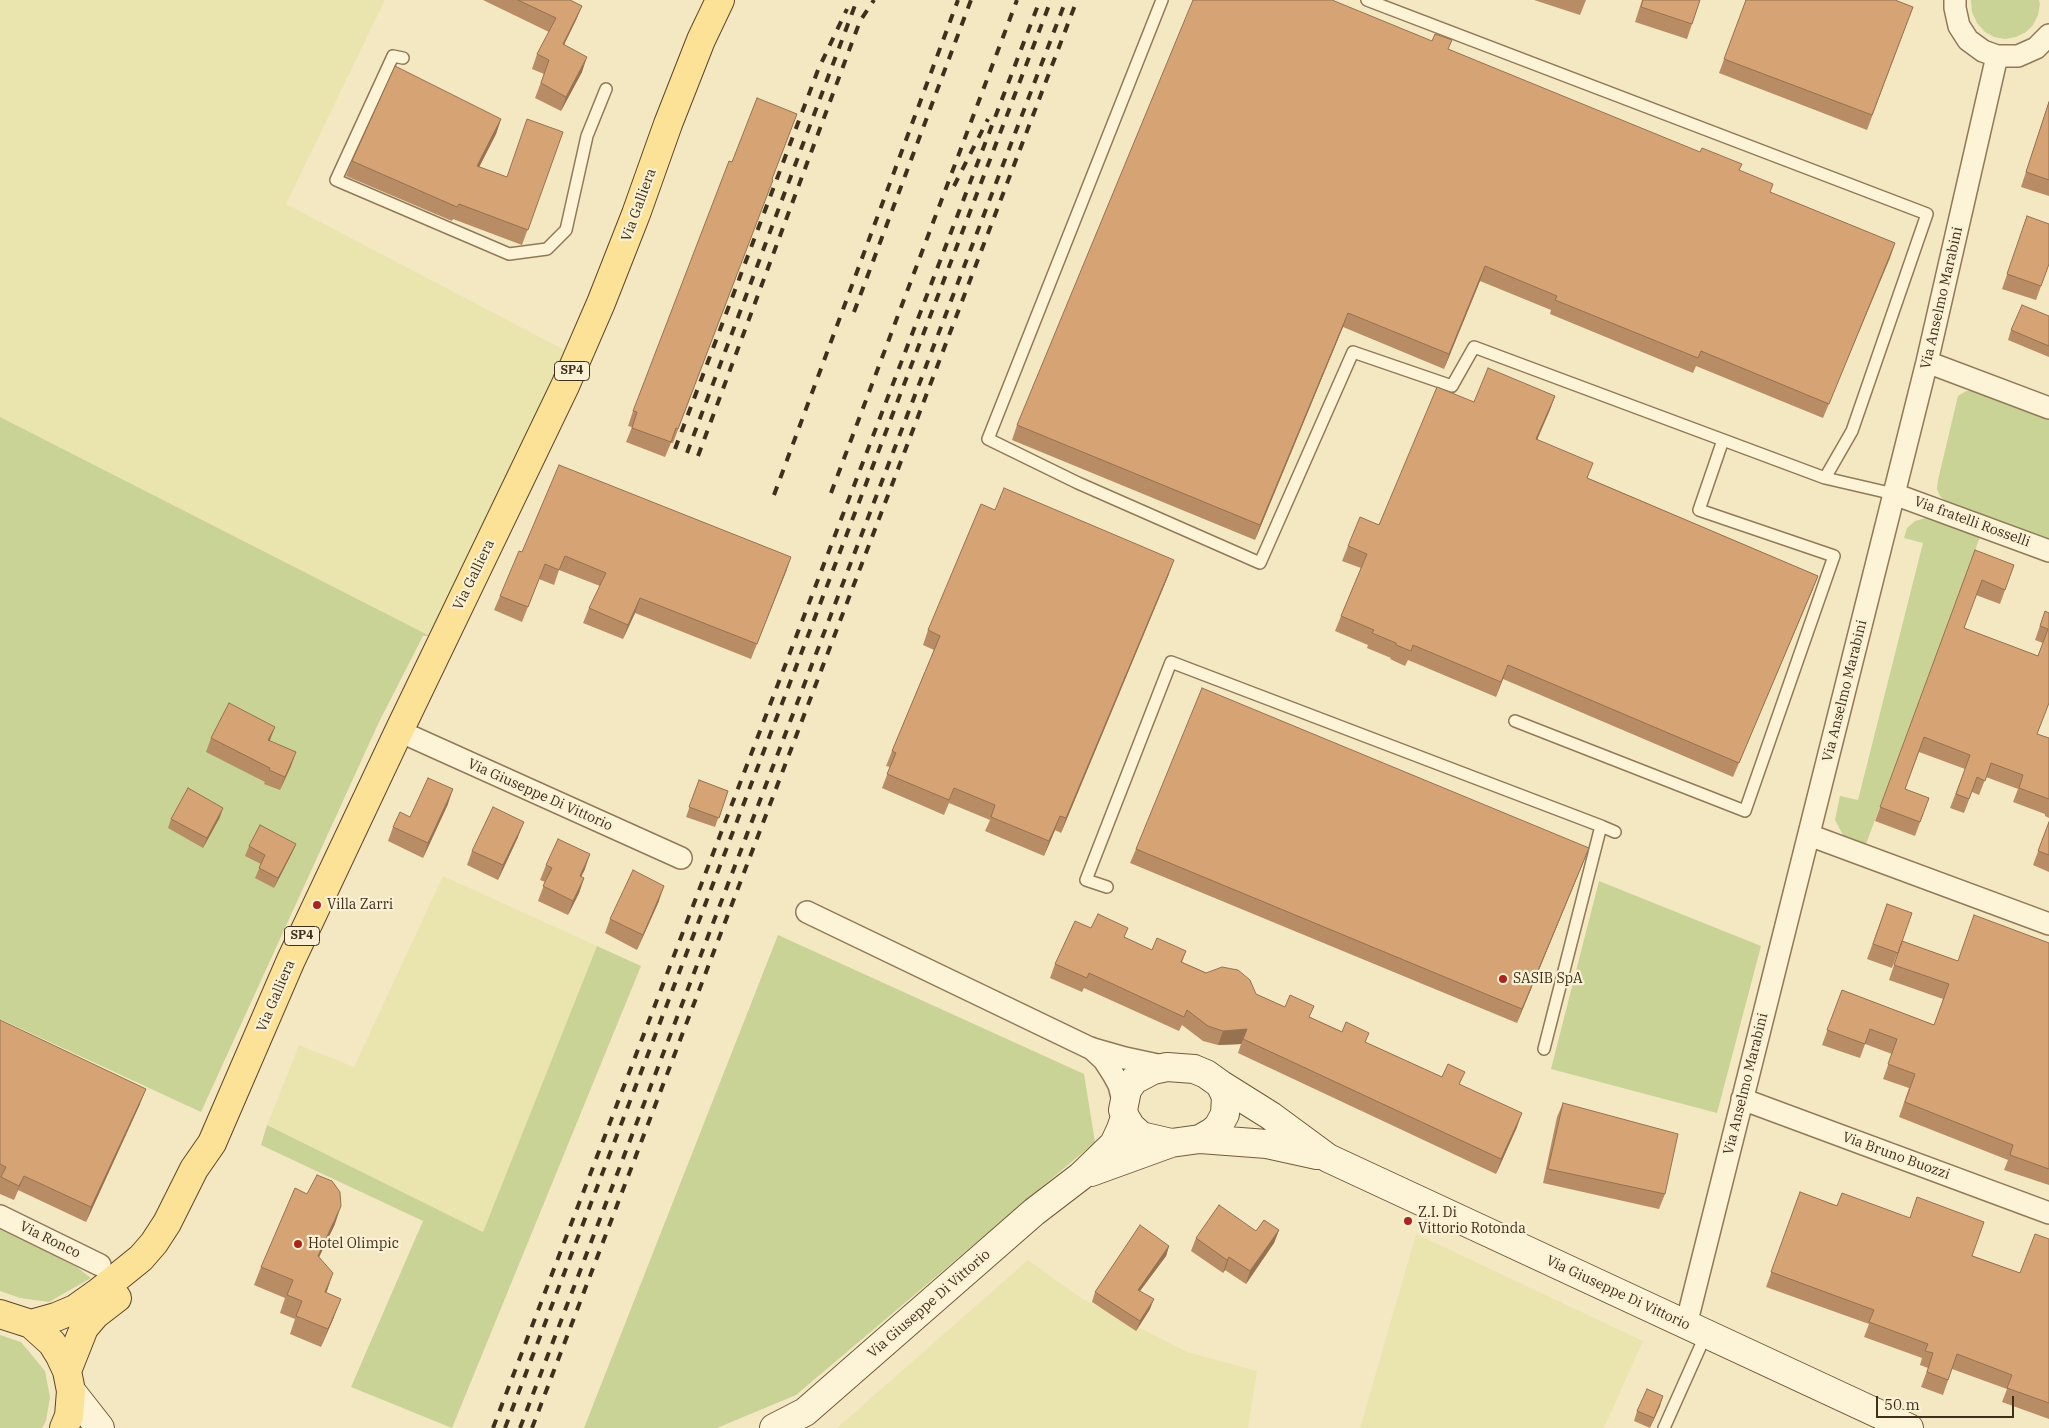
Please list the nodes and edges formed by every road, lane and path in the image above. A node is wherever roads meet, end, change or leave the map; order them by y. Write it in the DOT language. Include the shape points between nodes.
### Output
graph roads {
  1 [pos="720,0"];
  2 [pos="1162,0"];
  3 [pos="1367,0"];
  4 [pos="1955,0"];
  5 [pos="2049,35"];
  6 [pos="1997,56"];
  7 [pos="403,58"];
  8 [pos="606,89"];
  9 [pos="1927,362"];
  10 [pos="2049,408"];
  11 [pos="1723,440"];
  12 [pos="1824,478"];
  13 [pos="1894,494"];
  14 [pos="2049,551"];
  15 [pos="1515,721"];
  16 [pos="399,731"];
  17 [pos="1601,826"];
  18 [pos="1615,832"];
  19 [pos="1809,835"];
  20 [pos="681,858"];
  21 [pos="1107,887"];
  22 [pos="807,912"];
  23 [pos="2049,924"];
  24 [pos="1090,1048"];
  25 [pos="1544,1048"];
  26 [pos="1167,1067"];
  27 [pos="1220,1084"];
  28 [pos="1742,1099"];
  29 [pos="1124,1109"];
  30 [pos="1200,1139"];
  31 [pos="212,1143"];
  32 [pos="1171,1143"];
  33 [pos="1328,1158"];
  34 [pos="1081,1176"];
  35 [pos="2049,1213"];
  36 [pos="0,1216"];
  37 [pos="100,1265"];
  38 [pos="0,1314"];
  39 [pos="31,1324"];
  40 [pos="1696,1329"];
  41 [pos="69,1381"];
  42 [pos="64,1428"];
  43 [pos="100,1428"];
  44 [pos="774,1428"];
  45 [pos="1664,1428"];
  46 [pos="1909,1428"];
  1 -- 16 [label="main road, Via Galliera / SP4" via="697,49 626,241 565,386"];
  2 -- 11 [label="lane" via="988,439 1078,483 1260,563 1353,352 1452,386 1474,347"];
  3 -- 12 [label="lane" via="1927,214 1852,432"];
  4 -- 6 [label="street" via="1959,26 1968,40"];
  5 -- 6 [label="street" via="2036,48 2018,56"];
  6 -- 9 [label="street, Via Anselmo Marabini"];
  7 -- 8 [label="lane" via="394,56 336,180 509,254 547,249 566,230 587,136"];
  9 -- 10 [label="street"];
  9 -- 13 [label="street, Via Anselmo Marabini"];
  11 -- 12 [label="lane"];
  11 -- 15 [label="lane" via="1699,510 1834,556 1745,811"];
  12 -- 13 [label="lane"];
  13 -- 14 [label="street, Via fratelli Rosselli"];
  13 -- 19 [label="street, Via Anselmo Marabini"];
  16 -- 20 [label="street, Via Giuseppe Di Vittorio"];
  16 -- 31 [label="main road, Via Galliera / SP4" via="291,960"];
  17 -- 18 [label="lane"];
  17 -- 21 [label="lane" via="1172,662 1086,880"];
  17 -- 25 [label="lane"];
  19 -- 23 [label="street"];
  19 -- 28 [label="street, Via Anselmo Marabini"];
  22 -- 24 [label="street, Via Giuseppe Di Vittorio"];
  24 -- 26 [label="street, Via Giuseppe Di Vittorio"];
  24 -- 29 [label="street, Via Giuseppe Di Vittorio" via="1104,1060 1113,1074"];
  26 -- 27 [label="street, Via Giuseppe Di Vittorio" via="1194,1069"];
  26 -- 29 [label="street, Via Giuseppe Di Vittorio" via="1134,1080 1127,1090"];
  27 -- 30 [label="street, Via Giuseppe Di Vittorio" via="1226,1097 1225,1114 1218,1127"];
  27 -- 33 [label="street, Via Giuseppe Di Vittorio"];
  28 -- 35 [label="street, Via Bruno Buozzi"];
  28 -- 40 [label="street, Via Anselmo Marabini"];
  29 -- 32 [label="street, Via Giuseppe Di Vittorio" via="1131,1127 1141,1136"];
  29 -- 34 [label="street, Via Giuseppe Di Vittorio" via="1121,1129 1114,1144"];
  30 -- 32 [label="street, Via Giuseppe Di Vittorio"];
  30 -- 33 [label="street, Via Giuseppe Di Vittorio" via="1267,1144"];
  31 -- 39 [label="main road, Via Galliera / SP4" via="194,1169 167,1223 141,1258 75,1309"];
  31 -- 41 [label="main road, Via Galliera / SP4" via="208,1177 183,1231 168,1253 84,1328"];
  32 -- 34 [label="street, Via Giuseppe Di Vittorio"];
  33 -- 40 [label="street, Via Giuseppe Di Vittorio"];
  34 -- 44 [label="street, Via Giuseppe Di Vittorio" via="1034,1212 805,1412"];
  36 -- 37 [label="street, Via Ronco"];
  38 -- 39 [label="main road"];
  39 -- 41 [label="main road" via="52,1343"];
  40 -- 45 [label="lane"];
  40 -- 46 [label="street, Via Giuseppe Di Vittorio"];
  41 -- 42 [label="main road, SP4" via="69,1416"];
  41 -- 43 [label="street"];
}
